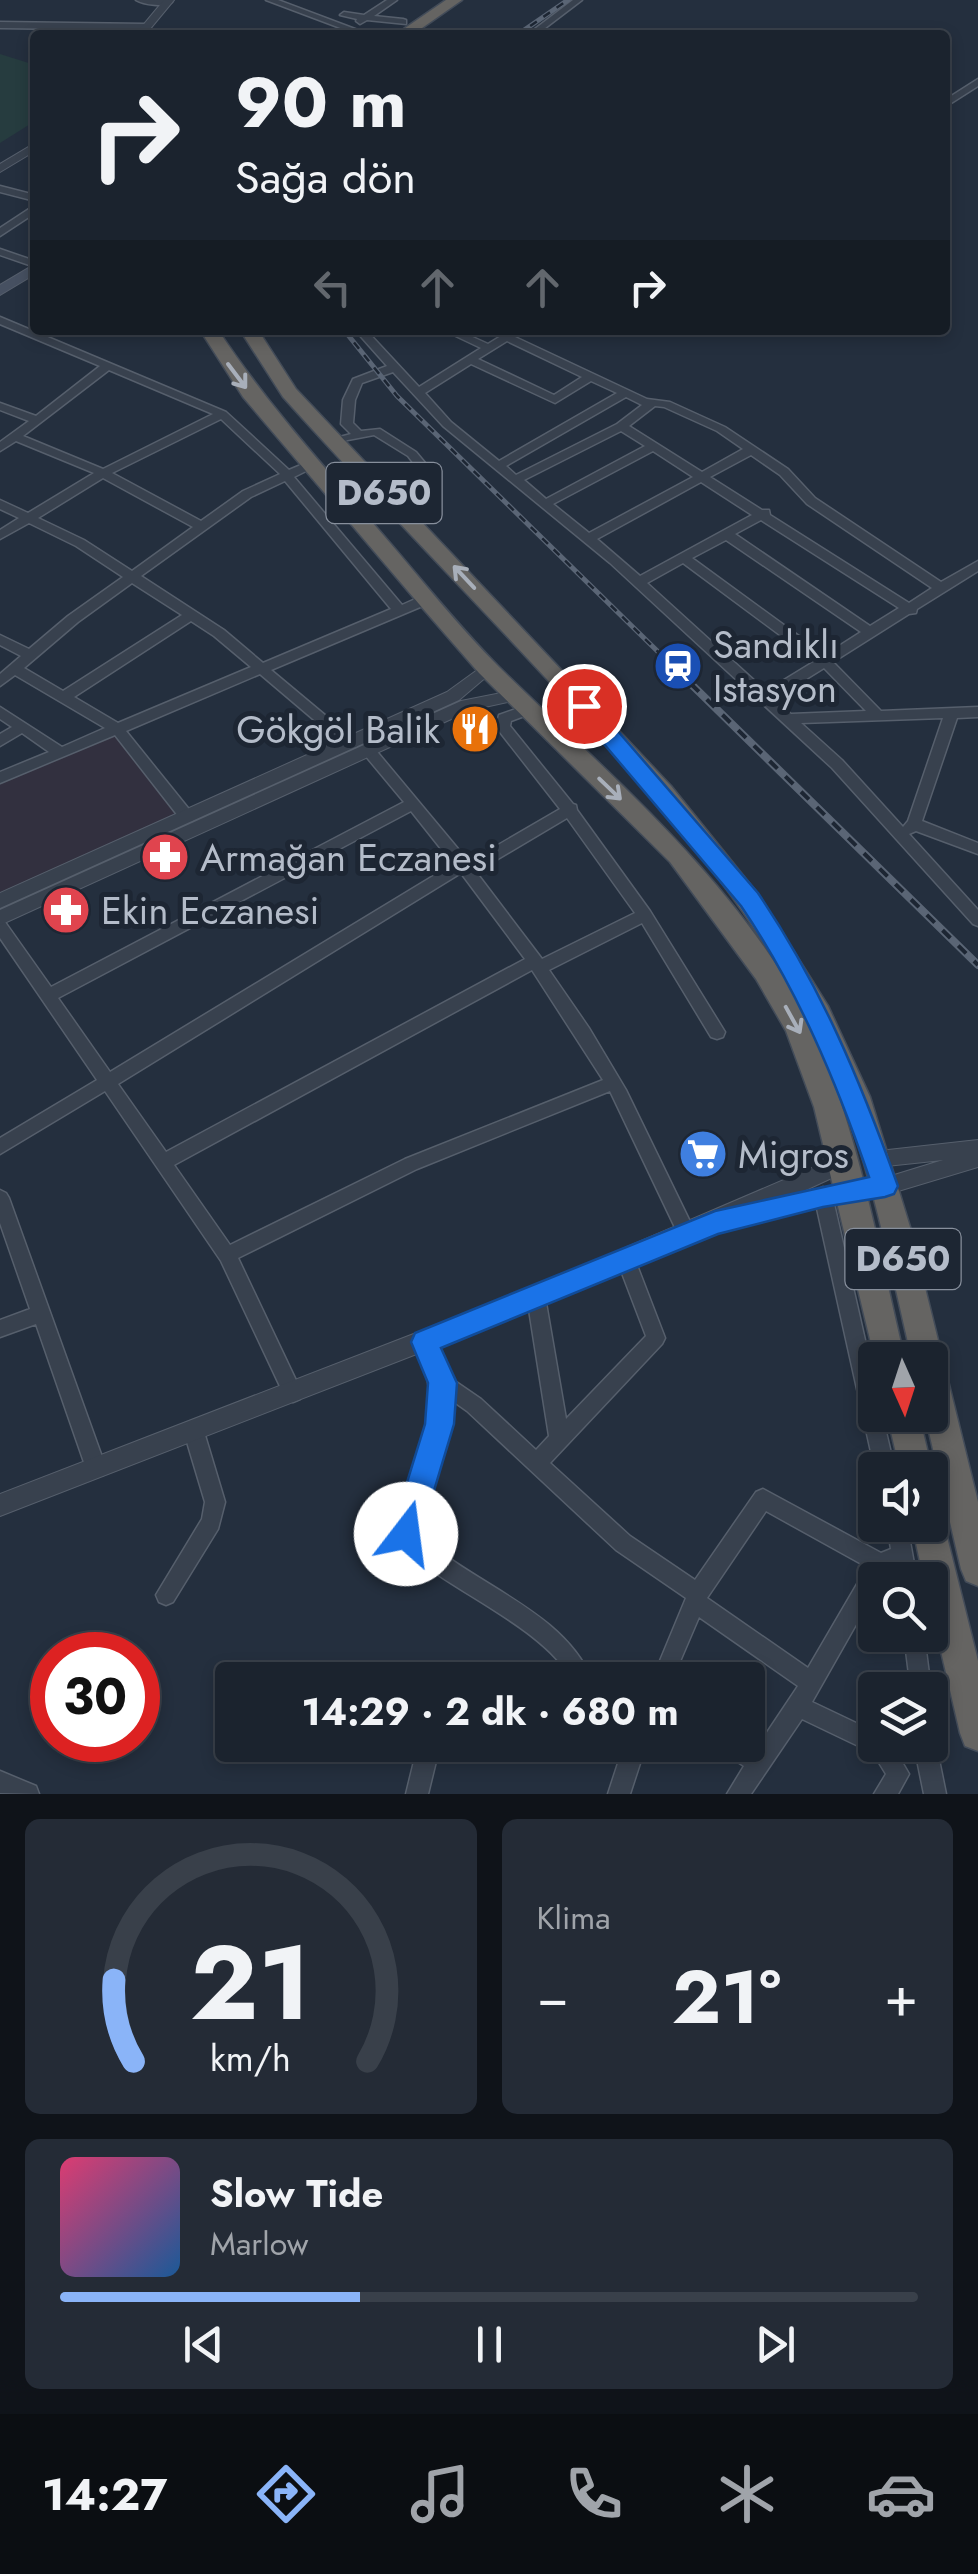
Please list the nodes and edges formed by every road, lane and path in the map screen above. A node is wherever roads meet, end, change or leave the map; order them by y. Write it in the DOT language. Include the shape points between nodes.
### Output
graph roads {
  1 [pos="140,0"];
  2 [pos="270,0"];
  3 [pos="393,0"];
  4 [pos="436,0"];
  5 [pos="455,0"];
  6 [pos="578,0"];
  7 [pos="168,1"];
  8 [pos="305,10"];
  9 [pos="363,19"];
  10 [pos="0,25"];
  11 [pos="403,28"];
  12 [pos="119,30"];
  13 [pos="144,30"];
  14 [pos="356,30"];
  15 [pos="359,30"];
  16 [pos="538,30"];
  17 [pos="978,82"];
  18 [pos="950,101"];
  19 [pos="30,149"];
  20 [pos="0,169"];
  21 [pos="0,189"];
  22 [pos="30,197"];
  23 [pos="30,212"];
  24 [pos="0,233"];
  25 [pos="0,252"];
  26 [pos="30,264"];
  27 [pos="30,270"];
  28 [pos="30,281"];
  29 [pos="0,291"];
  30 [pos="0,301"];
  31 [pos="0,320"];
  32 [pos="30,333"];
  33 [pos="35,335"];
  34 [pos="212,335"];
  35 [pos="252,335"];
  36 [pos="364,335"];
  37 [pos="459,335"];
  38 [pos="508,335"];
  39 [pos="515,335"];
  40 [pos="489,348"];
  41 [pos="471,360"];
  42 [pos="108,366"];
  43 [pos="393,368"];
  44 [pos="589,376"];
  45 [pos="416,392"];
  46 [pos="626,393"];
  47 [pos="652,402"];
  48 [pos="0,406"];
  49 [pos="222,414"];
  50 [pos="37,420"];
  51 [pos="621,426"];
  52 [pos="357,433"];
  53 [pos="336,441"];
  54 [pos="5,443"];
  55 [pos="654,446"];
  56 [pos="749,451"];
  57 [pos="312,464"];
  58 [pos="498,466"];
  59 [pos="425,470"];
  60 [pos="103,474"];
  61 [pos="286,474"];
  62 [pos="704,477"];
  63 [pos="515,480"];
  64 [pos="399,494"];
  65 [pos="0,504"];
  66 [pos="545,504"];
  67 [pos="765,514"];
  68 [pos="28,518"];
  69 [pos="203,527"];
  70 [pos="726,534"];
  71 [pos="0,535"];
  72 [pos="588,539"];
  73 [pos="683,558"];
  74 [pos="978,565"];
  75 [pos="132,576"];
  76 [pos="640,582"];
  77 [pos="942,589"];
  78 [pos="428,599"];
  79 [pos="400,610"];
  80 [pos="911,610"];
  81 [pos="192,614"];
  82 [pos="871,633"];
  83 [pos="0,639"];
  84 [pos="531,648"];
  85 [pos="28,654"];
  86 [pos="828,662"];
  87 [pos="13,668"];
  88 [pos="487,668"];
  89 [pos="259,669"];
  90 [pos="560,678"];
  91 [pos="0,681"];
  92 [pos="63,698"];
  93 [pos="767,698"];
  94 [pos="523,702"];
  95 [pos="0,712"];
  96 [pos="978,712"];
  97 [pos="951,714"];
  98 [pos="878,716"];
  99 [pos="790,719"];
  100 [pos="22,727"];
  101 [pos="117,729"];
  102 [pos="0,741"];
  103 [pos="351,744"];
  104 [pos="369,751"];
  105 [pos="61,753"];
  106 [pos="0,778"];
  107 [pos="413,804"];
  108 [pos="571,809"];
  109 [pos="187,817"];
  110 [pos="909,829"];
  111 [pos="978,849"];
  112 [pos="465,867"];
  113 [pos="0,901"];
  114 [pos="645,915"];
  115 [pos="0,918"];
  116 [pos="978,920"];
  117 [pos="0,926"];
  118 [pos="537,965"];
  119 [pos="48,996"];
  120 [pos="717,1032"];
  121 [pos="107,1081"];
  122 [pos="614,1083"];
  123 [pos="0,1147"];
  124 [pos="978,1148"];
  125 [pos="978,1158"];
  126 [pos="162,1162"];
  127 [pos="881,1172"];
  128 [pos="838,1184"];
  129 [pos="0,1198"];
  130 [pos="715,1223"];
  131 [pos="687,1234"];
  132 [pos="227,1256"];
  133 [pos="626,1260"];
  134 [pos="536,1297"];
  135 [pos="41,1313"];
  136 [pos="0,1330"];
  137 [pos="425,1342"];
  138 [pos="885,1342"];
  139 [pos="923,1342"];
  140 [pos="442,1383"];
  141 [pos="293,1393"];
  142 [pos="194,1432"];
  143 [pos="945,1432"];
  144 [pos="559,1436"];
  145 [pos="883,1452"];
  146 [pos="536,1464"];
  147 [pos="96,1468"];
  148 [pos="0,1504"];
  149 [pos="901,1542"];
  150 [pos="932,1542"];
  151 [pos="904,1554"];
  152 [pos="880,1562"];
  153 [pos="905,1562"];
  154 [pos="978,1569"];
  155 [pos="166,1595"];
  156 [pos="696,1598"];
  157 [pos="858,1600"];
  158 [pos="575,1662"];
  159 [pos="669,1662"];
  160 [pos="810,1682"];
  161 [pos="798,1706"];
  162 [pos="978,1733"];
  163 [pos="858,1735"];
  164 [pos="425,1762"];
  165 [pos="630,1762"];
  166 [pos="890,1762"];
  167 [pos="928,1762"];
  168 [pos="758,1763"];
  169 [pos="0,1782"];
  170 [pos="28,1794"];
  171 [pos="417,1794"];
  172 [pos="619,1794"];
  173 [pos="738,1794"];
  174 [pos="886,1794"];
  175 [pos="935,1794"];
  1 -- 7 [label="street"];
  2 -- 8 [label="street"];
  3 -- 9 [label="street"];
  4 -- 11 [label="highway"];
  5 -- 11 [label="highway"];
  6 -- 16 [label="street"];
  7 -- 13 [label="street"];
  8 -- 9 [label="street"];
  8 -- 14 [label="street"];
  9 -- 11 [label="street"];
  9 -- 15 [label="street"];
  10 -- 12 [label="street"];
  17 -- 18 [label="street"];
  19 -- 20 [label="street"];
  21 -- 22 [label="street"];
  23 -- 24 [label="street"];
  25 -- 26 [label="street"];
  27 -- 29 [label="main road"];
  28 -- 30 [label="main road"];
  31 -- 32 [label="street"];
  33 -- 42 [label="street"];
  34 -- 57 [label="highway, D650, one-way" via="229,366"];
  35 -- 53 [label="highway, D650" via="275,378"];
  36 -- 43 [label="street"];
  37 -- 40 [label="street"];
  38 -- 40 [label="street"];
  39 -- 44 [label="street"];
  40 -- 41 [label="street"];
  41 -- 44 [label="street" via="555,400"];
  41 -- 45 [label="street"];
  42 -- 49 [label="street"];
  42 -- 50 [label="street"];
  43 -- 45 [label="street"];
  43 -- 52 [label="street" via="358,381 347,424"];
  44 -- 46 [label="street"];
  45 -- 58 [label="street"];
  46 -- 47 [label="street"];
  46 -- 58 [label="street"];
  47 -- 51 [label="street"];
  47 -- 56 [label="street" via="692,414"];
  48 -- 50 [label="street"];
  49 -- 60 [label="street"];
  49 -- 61 [label="street"];
  50 -- 54 [label="street"];
  51 -- 55 [label="street"];
  51 -- 63 [label="street"];
  52 -- 53 [label="street"];
  52 -- 59 [label="street" via="376,431"];
  84 -- 53 [label="highway, D650, one-way"];
  54 -- 60 [label="street"];
  55 -- 62 [label="street"];
  55 -- 66 [label="street"];
  56 -- 62 [label="street"];
  56 -- 77 [label="street" via="784,472 810,501"];
  57 -- 61 [label="street"];
  57 -- 78 [label="highway, D650"];
  58 -- 63 [label="street"];
  59 -- 64 [label="street" via="433,482"];
  60 -- 68 [label="street"];
  60 -- 69 [label="street"];
  61 -- 69 [label="street"];
  61 -- 79 [label="street"];
  62 -- 67 [label="street"];
  62 -- 72 [label="street"];
  63 -- 66 [label="street"];
  65 -- 68 [label="street"];
  66 -- 72 [label="street"];
  67 -- 70 [label="street"];
  67 -- 80 [label="street"];
  68 -- 71 [label="street"];
  68 -- 75 [label="street"];
  69 -- 75 [label="street"];
  70 -- 73 [label="street"];
  70 -- 82 [label="street"];
  72 -- 76 [label="street"];
  73 -- 76 [label="street"];
  73 -- 86 [label="street"];
  74 -- 77 [label="street"];
  75 -- 81 [label="street"];
  75 -- 85 [label="street"];
  76 -- 93 [label="street"];
  77 -- 80 [label="street"];
  78 -- 79 [label="street"];
  78 -- 88 [label="highway, D650"];
  79 -- 89 [label="street"];
  80 -- 82 [label="street"];
  81 -- 89 [label="street"];
  81 -- 92 [label="street"];
  82 -- 86 [label="street"];
  83 -- 85 [label="street"];
  84 -- 88 [label="highway" via="498,655"];
  84 -- 90 [label="highway, D650"];
  85 -- 87 [label="street"];
  86 -- 93 [label="street"];
  86 -- 98 [label="street"];
  87 -- 91 [label="street"];
  87 -- 92 [label="street"];
  88 -- 94 [label="highway, D650"];
  88 -- 103 [label="street" via="453,696"];
  89 -- 101 [label="street"];
  89 -- 103 [label="street"];
  90 -- 94 [label="highway"];
  90 -- 127 [label="highway, D650" via="772,934 834,1047"];
  92 -- 101 [label="street"];
  93 -- 99 [label="street"];
  94 -- 104 [label="street" via="467,705"];
  94 -- 108 [label="street" via="503,727"];
  94 -- 128 [label="highway, D650, one-way" via="679,856 742,937 798,1028 828,1107"];
  95 -- 100 [label="street"];
  96 -- 97 [label="street"];
  97 -- 98 [label="street"];
  97 -- 110 [label="street"];
  98 -- 99 [label="street"];
  99 -- 110 [label="street"];
  100 -- 102 [label="street"];
  100 -- 105 [label="street"];
  101 -- 105 [label="street"];
  101 -- 109 [label="street"];
  103 -- 109 [label="street"];
  104 -- 107 [label="street"];
  104 -- 115 [label="street"];
  105 -- 106 [label="street"];
  107 -- 112 [label="street"];
  107 -- 119 [label="street"];
  108 -- 112 [label="street"];
  108 -- 114 [label="street"];
  109 -- 113 [label="street"];
  110 -- 111 [label="street"];
  110 -- 116 [label="street"];
  112 -- 118 [label="street"];
  112 -- 121 [label="street"];
  114 -- 118 [label="street"];
  114 -- 120 [label="street"];
  117 -- 119 [label="street"];
  118 -- 122 [label="street"];
  118 -- 126 [label="street"];
  119 -- 121 [label="street"];
  121 -- 123 [label="street"];
  121 -- 126 [label="street"];
  122 -- 131 [label="street"];
  122 -- 132 [label="street" via="412,1164"];
  124 -- 127 [label="street"];
  125 -- 127 [label="street"];
  126 -- 132 [label="street"];
  127 -- 128 [label="highway"];
  127 -- 139 [label="highway, D650"];
  128 -- 130 [label="street"];
  128 -- 130 [label="street"];
  128 -- 138 [label="highway, D650"];
  128 -- 145 [label="street"];
  129 -- 135 [label="street"];
  130 -- 131 [label="street"];
  131 -- 133 [label="street"];
  132 -- 141 [label="street"];
  133 -- 134 [label="street"];
  133 -- 144 [label="street" via="656,1338"];
  134 -- 137 [label="street"];
  134 -- 144 [label="street"];
  135 -- 136 [label="street"];
  135 -- 147 [label="street"];
  137 -- 140 [label="street"];
  137 -- 141 [label="street"];
  140 -- 146 [label="street"];
  140 -- 158 [label="street" via="439,1424 406,1534"];
  141 -- 142 [label="street"];
  142 -- 147 [label="street"];
  142 -- 155 [label="street" via="215,1502"];
  143 -- 154 [label="highway"];
  144 -- 146 [label="street"];
  146 -- 156 [label="street"];
  147 -- 148 [label="street"];
  149 -- 151 [label="street"];
  150 -- 162 [label="highway"];
  151 -- 152 [label="street"];
  151 -- 153 [label="street"];
  152 -- 156 [label="street" via="763,1499"];
  156 -- 159 [label="street"];
  156 -- 160 [label="street"];
  157 -- 160 [label="street"];
  160 -- 161 [label="street"];
  161 -- 163 [label="street"];
  161 -- 168 [label="street"];
  164 -- 171 [label="street"];
  165 -- 172 [label="street"];
  166 -- 174 [label="street" via="898,1774"];
  167 -- 175 [label="street"];
  168 -- 173 [label="street"];
  169 -- 170 [label="street"];
}
